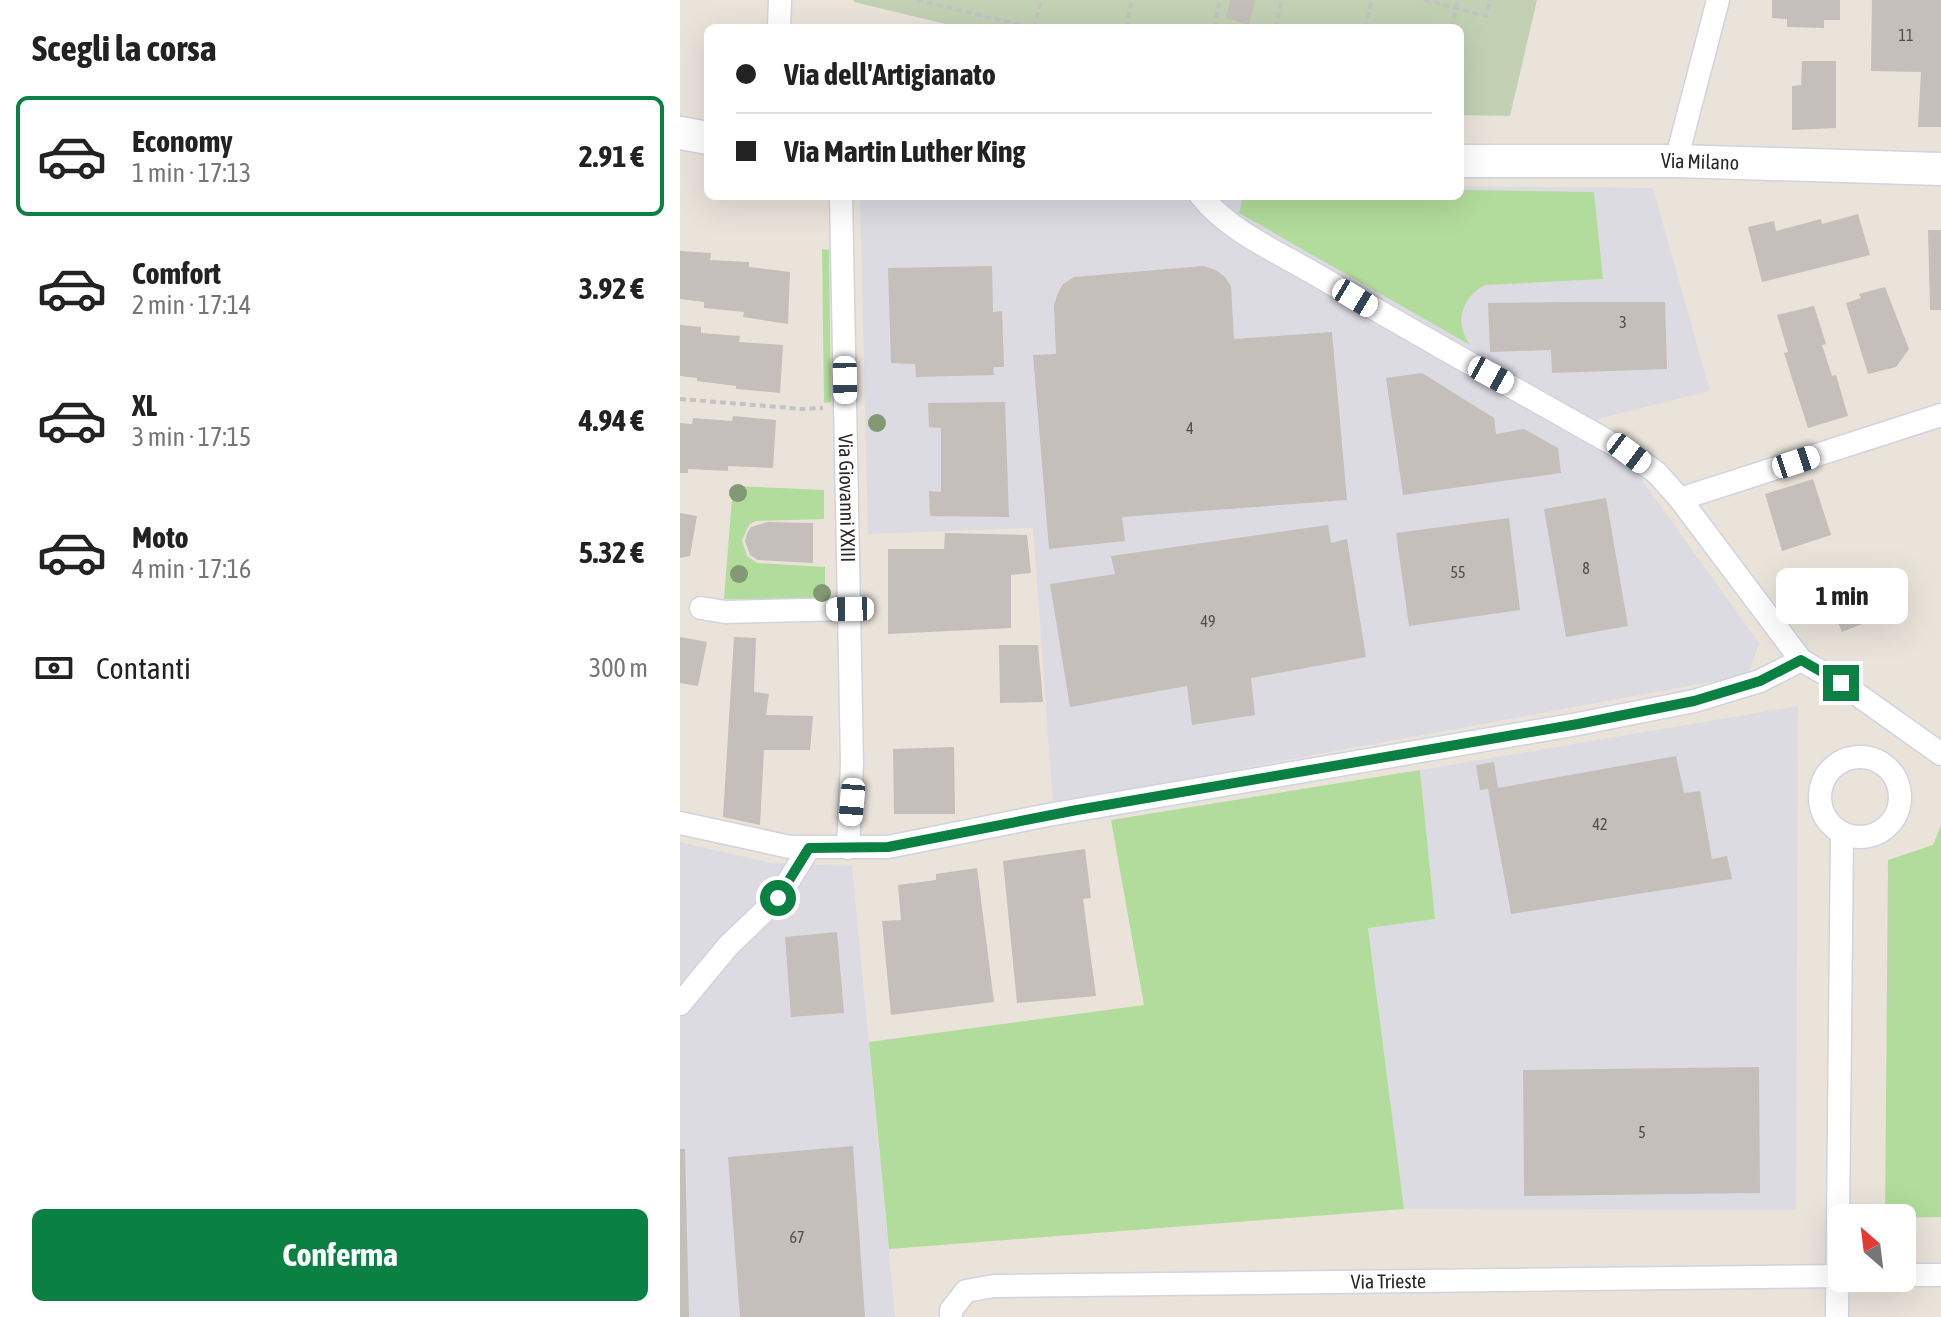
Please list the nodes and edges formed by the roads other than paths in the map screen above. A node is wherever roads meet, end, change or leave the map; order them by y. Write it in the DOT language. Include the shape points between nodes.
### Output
graph roads {
  1 [pos="780,0"];
  2 [pos="1718,0"];
  3 [pos="779,24"];
  4 [pos="680,133"];
  5 [pos="704,137"];
  6 [pos="1464,161"];
  7 [pos="1676,161"];
  8 [pos="1941,169"];
  9 [pos="841,200"];
  10 [pos="1205,200"];
  11 [pos="1941,415"];
  12 [pos="1680,499"];
  13 [pos="701,608"];
  14 [pos="850,609"];
  15 [pos="1801,660"];
  16 [pos="1941,754"];
  17 [pos="680,823"];
  18 [pos="1842,834"];
  19 [pos="809,848"];
  20 [pos="848,848"];
  21 [pos="680,1004"];
  22 [pos="1840,1204"];
  23 [pos="1916,1275"];
  24 [pos="1941,1275"];
  25 [pos="1828,1276"];
  26 [pos="1839,1292"];
  27 [pos="951,1317"];
  28 [pos="1837,1317"];
  1 -- 3 [label="street"];
  2 -- 7 [label="street"];
  4 -- 5 [label="street"];
  6 -- 7 [label="street, Via Milano"];
  7 -- 8 [label="street, Via Milano"];
  9 -- 14 [label="street, Via Giovanni XXIII"];
  10 -- 12 [label="street" via="1258,240 1629,453"];
  11 -- 12 [label="street"];
  12 -- 15 [label="street"];
  13 -- 14 [label="street"];
  14 -- 20 [label="street, Via Giovanni XXIII"];
  15 -- 16 [label="street"];
  15 -- 20 [label="street" via="1760,681 1694,701 1578,724 888,847"];
  17 -- 19 [label="street"];
  18 -- 22 [label="street"];
  19 -- 20 [label="street"];
  19 -- 21 [label="street" via="778,898 728,946"];
  23 -- 24 [label="street"];
  25 -- 27 [label="street, Via Trieste" via="994,1286 966,1291"];
  26 -- 28 [label="street"];
}
